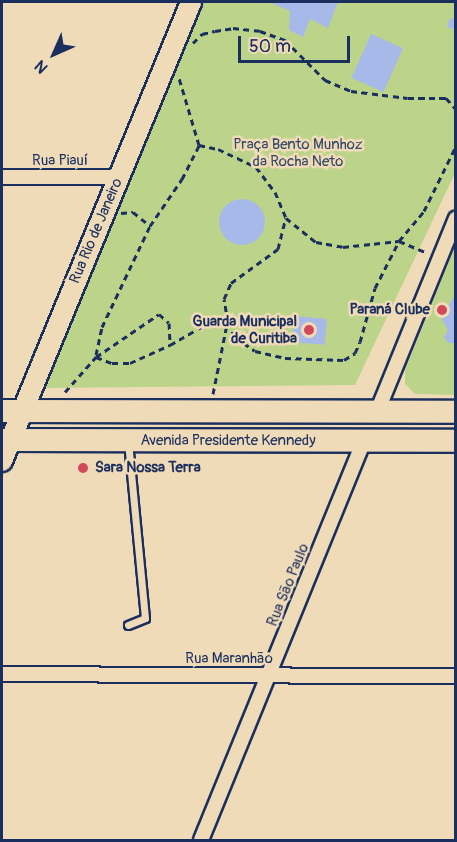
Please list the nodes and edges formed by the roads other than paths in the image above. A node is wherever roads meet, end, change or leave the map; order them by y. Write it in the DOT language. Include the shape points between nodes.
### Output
graph roads {
  1 [pos="190,2"];
  2 [pos="2,177"];
  3 [pos="118,177"];
  4 [pos="456,218"];
  5 [pos="12,411"];
  6 [pos="377,412"];
  7 [pos="456,412"];
  8 [pos="6,440"];
  9 [pos="128,440"];
  10 [pos="364,441"];
  11 [pos="456,441"];
  12 [pos="2,461"];
  13 [pos="128,625"];
  14 [pos="2,674"];
  15 [pos="269,676"];
  16 [pos="456,676"];
  17 [pos="201,840"];
  1 -- 3 [label="street, Rua Rio de Janeiro"];
  2 -- 3 [label="street, Rua Piauí"];
  3 -- 5 [label="street, Rua Rio de Janeiro"];
  4 -- 6 [label="street"];
  5 -- 6 [label="main road, Avenida Presidente Kennedy"];
  5 -- 8 [label="street, Rua Rio de Janeiro"];
  6 -- 7 [label="main road, Avenida Presidente Kennedy"];
  8 -- 9 [label="main road, Avenida Presidente Kennedy"];
  8 -- 12 [label="street, Rua Rio de Janeiro"];
  9 -- 10 [label="main road, Avenida Presidente Kennedy"];
  9 -- 13 [label="lane" via="145,618"];
  10 -- 11 [label="main road, Avenida Presidente Kennedy"];
  10 -- 15 [label="street, Rua São Paulo"];
  14 -- 15 [label="street, Rua Maranhão"];
  15 -- 16 [label="street, Rua Maranhão"];
  15 -- 17 [label="street, Rua São Paulo"];
}
